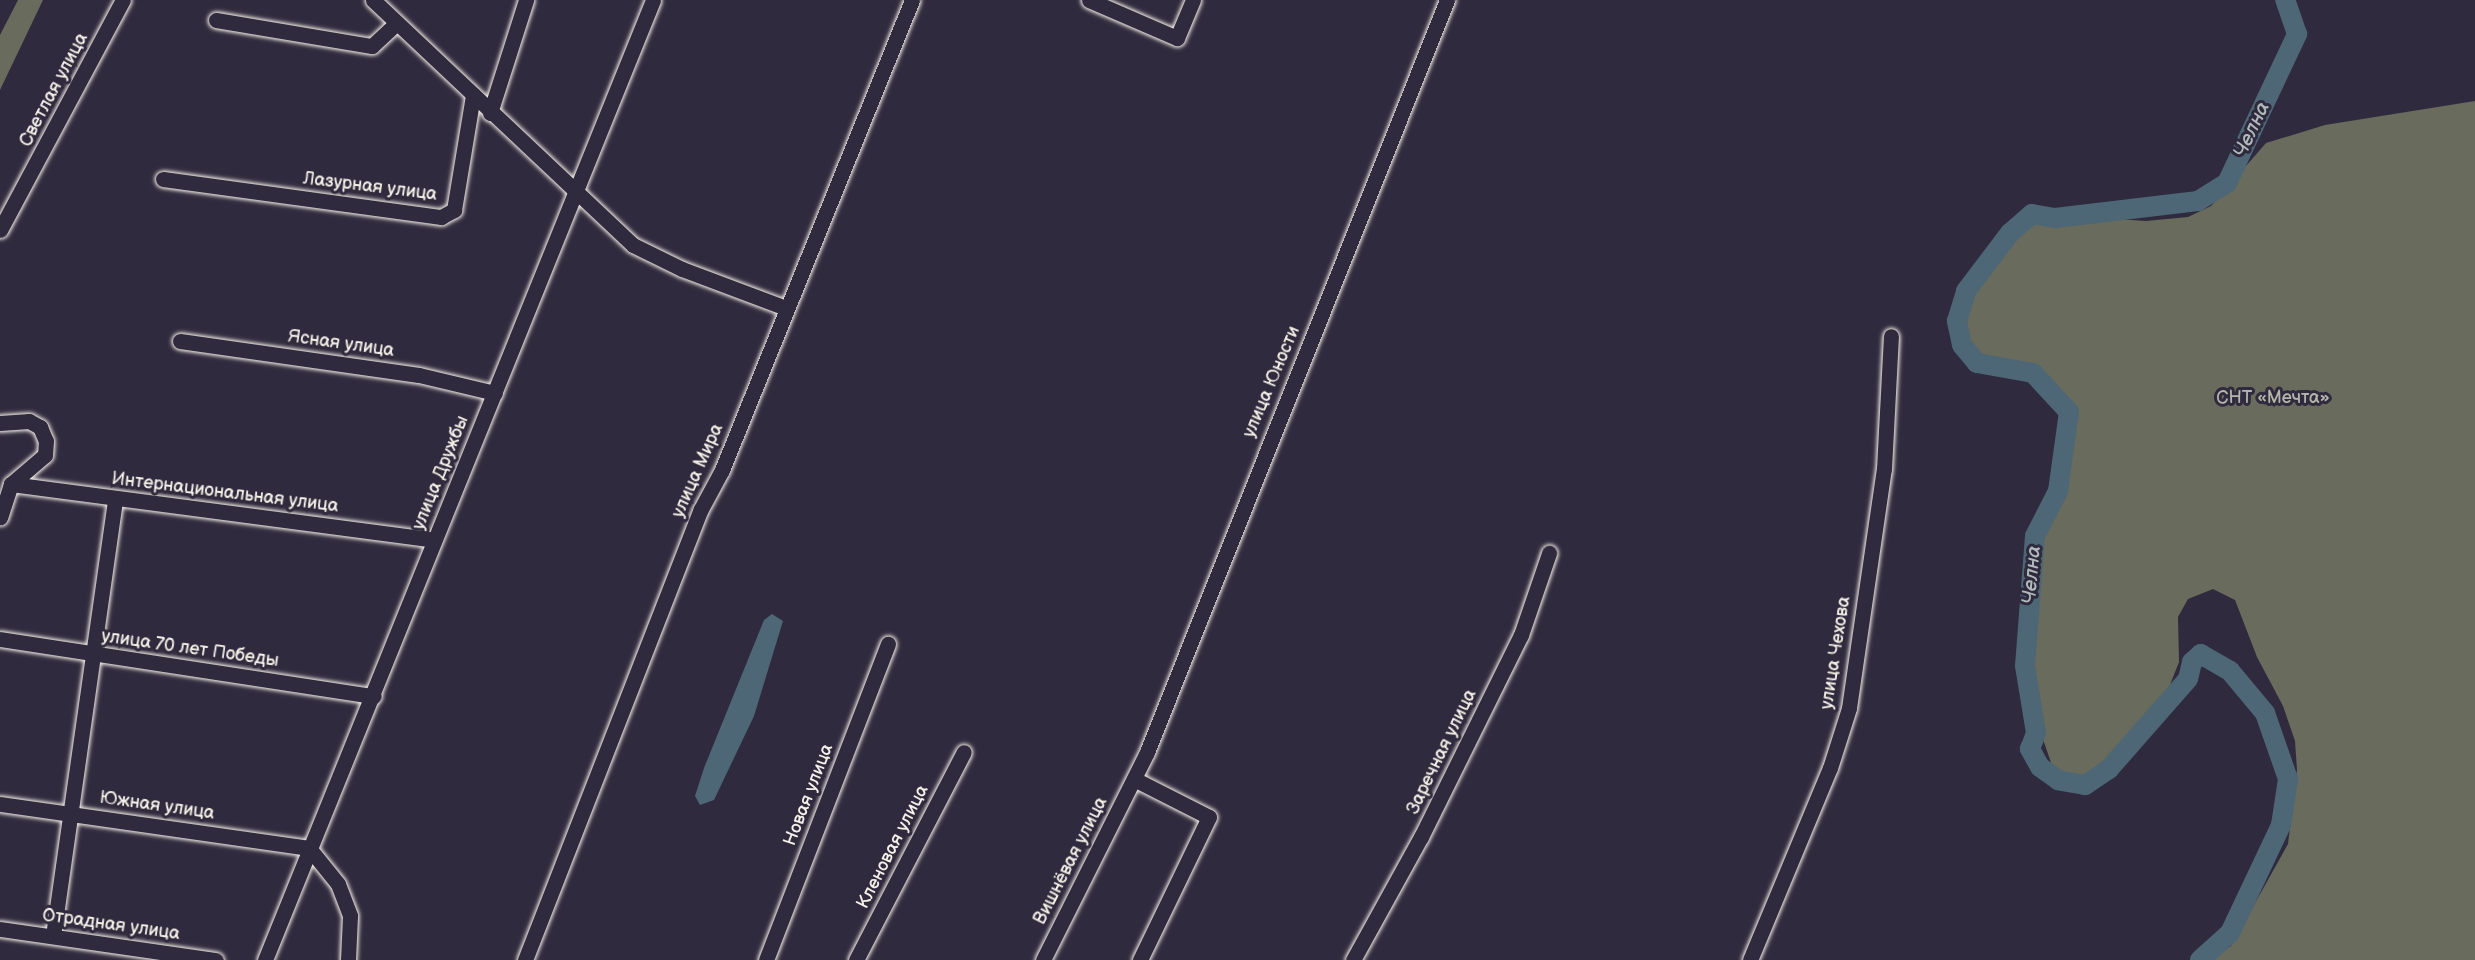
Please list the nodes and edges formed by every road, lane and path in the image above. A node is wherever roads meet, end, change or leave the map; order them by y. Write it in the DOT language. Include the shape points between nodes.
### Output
graph roads {
  1 [pos="123,0"];
  2 [pos="373,0"];
  3 [pos="526,0"];
  4 [pos="653,0"];
  5 [pos="912,0"];
  6 [pos="1089,0"];
  7 [pos="1193,0"];
  8 [pos="1447,0"];
  9 [pos="216,20"];
  10 [pos="397,23"];
  11 [pos="473,95"];
  12 [pos="490,113"];
  13 [pos="163,179"];
  14 [pos="576,195"];
  15 [pos="0,230"];
  16 [pos="786,308"];
  17 [pos="1892,336"];
  18 [pos="180,341"];
  19 [pos="495,393"];
  20 [pos="0,423"];
  21 [pos="11,484"];
  22 [pos="115,500"];
  23 [pos="0,517"];
  24 [pos="434,540"];
  25 [pos="1549,554"];
  26 [pos="0,639"];
  27 [pos="888,644"];
  28 [pos="93,655"];
  29 [pos="374,696"];
  30 [pos="964,752"];
  31 [pos="1134,779"];
  32 [pos="0,804"];
  33 [pos="70,814"];
  34 [pos="309,848"];
  35 [pos="0,929"];
  36 [pos="53,936"];
  37 [pos="216,960"];
  38 [pos="266,960"];
  39 [pos="348,960"];
  40 [pos="525,960"];
  41 [pos="766,960"];
  42 [pos="856,960"];
  43 [pos="1043,960"];
  44 [pos="1140,960"];
  45 [pos="1353,960"];
  46 [pos="1750,960"];
  1 -- 15 [label="street, Светлая улица"];
  2 -- 10 [label="street"];
  3 -- 12 [label="street"];
  4 -- 14 [label="street, улица Дружбы"];
  5 -- 16 [label="street, улица Мира"];
  6 -- 7 [label="street" via="1177,38"];
  8 -- 31 [label="street, улица Юности" via="1363,219 1280,412"];
  9 -- 10 [label="street" via="372,46"];
  10 -- 11 [label="street"];
  11 -- 12 [label="street"];
  11 -- 13 [label="street, Лазурная улица" via="454,210 441,217"];
  12 -- 14 [label="street"];
  14 -- 16 [label="street" via="633,245 682,269"];
  14 -- 19 [label="street, улица Дружбы"];
  16 -- 40 [label="street, улица Мира" via="722,470 701,509"];
  17 -- 46 [label="street, улица Чехова" via="1884,469 1849,708 1830,768"];
  18 -- 19 [label="street, Ясная улица" via="419,375"];
  19 -- 24 [label="street, улица Дружбы"];
  20 -- 21 [label="street" via="29,421 40,427 46,441 45,455"];
  21 -- 22 [label="street, Интернациональная улица"];
  21 -- 23 [label="street"];
  22 -- 24 [label="street, Интернациональная улица"];
  22 -- 28 [label="street"];
  24 -- 29 [label="street, улица Дружбы"];
  25 -- 45 [label="street, Заречная улица" via="1521,635 1421,837"];
  26 -- 28 [label="street, улица 70 лет Победы"];
  27 -- 41 [label="street, Новая улица"];
  28 -- 29 [label="street, улица 70 лет Победы"];
  28 -- 33 [label="street"];
  29 -- 34 [label="street, улица Дружбы"];
  30 -- 42 [label="street, Кленовая улица"];
  31 -- 43 [label="street, Вишнёвая улица"];
  31 -- 44 [label="street" via="1209,817"];
  32 -- 33 [label="street, Южная улица"];
  33 -- 34 [label="street, Южная улица"];
  33 -- 36 [label="street"];
  34 -- 38 [label="street, улица Дружбы"];
  34 -- 39 [label="street" via="338,885 350,916"];
  35 -- 36 [label="street, Отрадная улица"];
  36 -- 37 [label="street, Отрадная улица"];
}
